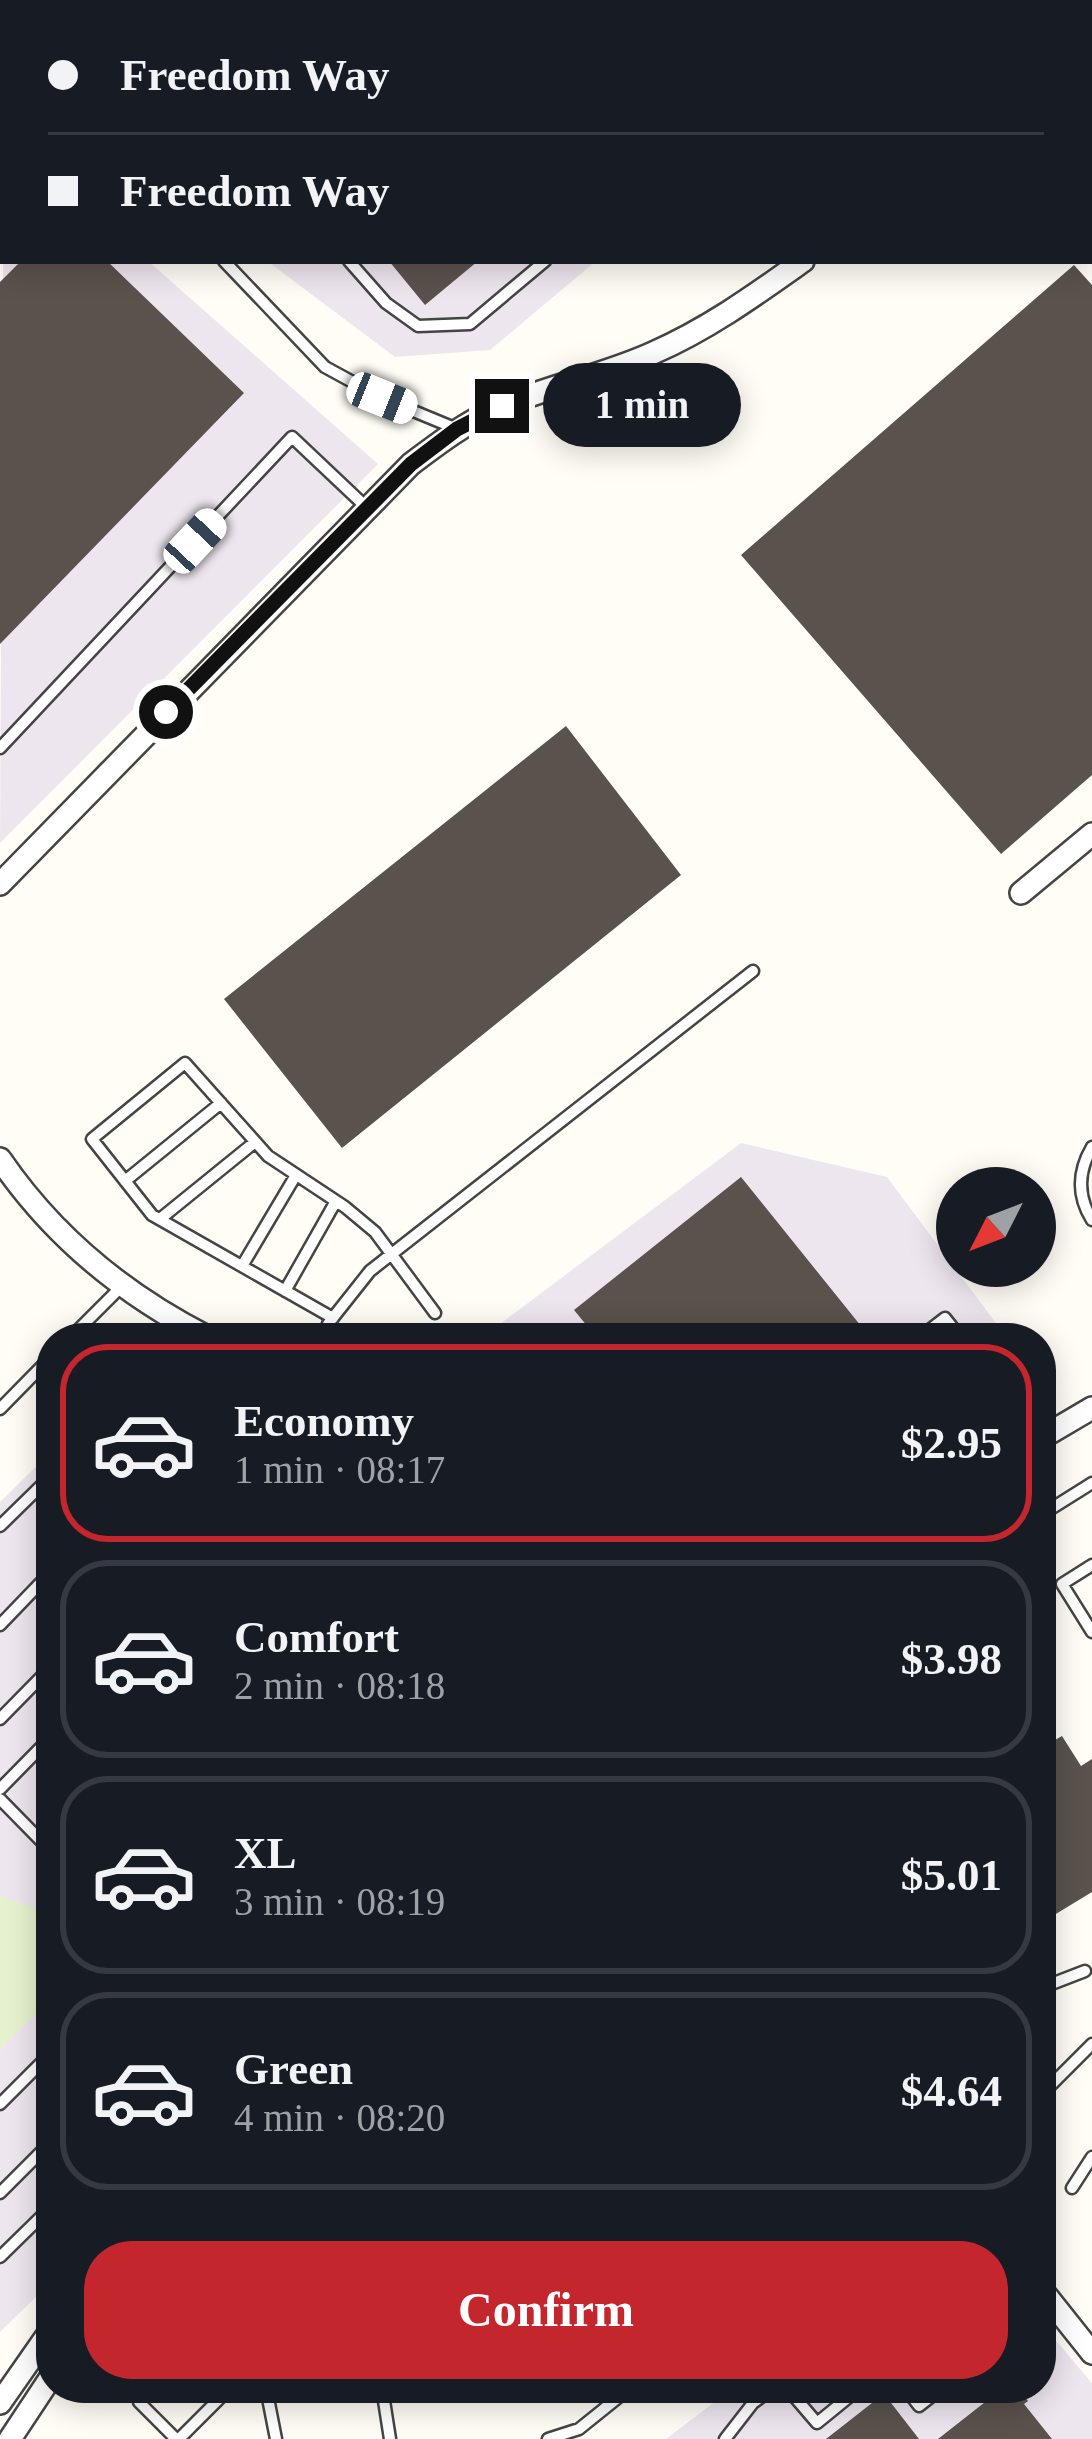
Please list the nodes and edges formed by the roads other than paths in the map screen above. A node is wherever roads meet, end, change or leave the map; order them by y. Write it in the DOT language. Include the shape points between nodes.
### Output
graph roads {
  1 [pos="227,264"];
  2 [pos="352,264"];
  3 [pos="541,264"];
  4 [pos="799,264"];
  5 [pos="457,429"];
  6 [pos="366,507"];
  7 [pos="0,748"];
  8 [pos="1092,834"];
  9 [pos="0,884"];
  10 [pos="1021,892"];
  11 [pos="753,971"];
  12 [pos="220,1103"];
  13 [pos="255,1142"];
  14 [pos="1092,1147"];
  15 [pos="0,1159"];
  16 [pos="296,1175"];
  17 [pos="125,1181"];
  18 [pos="336,1201"];
  19 [pos="160,1219"];
  20 [pos="1092,1220"];
  21 [pos="392,1254"];
  22 [pos="242,1266"];
  23 [pos="123,1285"];
  24 [pos="285,1291"];
  25 [pos="435,1313"];
  26 [pos="333,1318"];
  27 [pos="85,1323"];
  28 [pos="178,1323"];
  29 [pos="330,1323"];
  30 [pos="36,1373"];
  31 [pos="1092,1408"];
  32 [pos="0,1409"];
  33 [pos="1056,1429"];
  34 [pos="1092,1484"];
  35 [pos="36,1491"];
  36 [pos="1056,1506"];
  37 [pos="0,1526"];
  38 [pos="1092,1565"];
  39 [pos="36,1588"];
  40 [pos="0,1625"];
  41 [pos="1092,1632"];
  42 [pos="36,1681"];
  43 [pos="0,1718"];
  44 [pos="36,1753"];
  45 [pos="0,1790"];
  46 [pos="0,1799"];
  47 [pos="36,1836"];
  48 [pos="1085,1970"];
  49 [pos="1056,1982"];
  50 [pos="1092,2044"];
  51 [pos="36,2068"];
  52 [pos="1056,2081"];
  53 [pos="0,2104"];
  54 [pos="36,2157"];
  55 [pos="1092,2157"];
  56 [pos="1072,2188"];
  57 [pos="0,2193"];
  58 [pos="36,2222"];
  59 [pos="0,2257"];
  60 [pos="1056,2313"];
  61 [pos="36,2351"];
  62 [pos="1092,2354"];
  63 [pos="36,2400"];
  64 [pos="0,2403"];
  65 [pos="140,2403"];
  66 [pos="215,2403"];
  67 [pos="269,2403"];
  68 [pos="384,2403"];
  69 [pos="611,2403"];
  70 [pos="753,2403"];
  71 [pos="800,2403"];
  72 [pos="841,2403"];
  73 [pos="10,2439"];
  74 [pos="178,2439"];
  75 [pos="276,2439"];
  76 [pos="390,2439"];
  77 [pos="548,2439"];
  78 [pos="724,2439"];
  1 -- 5 [label="lane" via="325,367"];
  2 -- 3 [label="lane" via="418,326 470,324"];
  4 -- 5 [label="street" via="679,341"];
  5 -- 6 [label="street"];
  6 -- 7 [label="lane" via="292,437"];
  6 -- 9 [label="street"];
  8 -- 10 [label="street"];
  11 -- 21 [label="lane"];
  12 -- 13 [label="lane"];
  12 -- 17 [label="lane"];
  12 -- 17 [label="lane" via="185,1063 107,1126 92,1139"];
  13 -- 16 [label="lane"];
  13 -- 19 [label="lane"];
  14 -- 20 [label="lane" via="1079,1175"];
  15 -- 23 [label="street" via="72,1246"];
  16 -- 18 [label="lane"];
  16 -- 22 [label="lane"];
  17 -- 19 [label="lane"];
  18 -- 21 [label="lane"];
  18 -- 24 [label="lane"];
  19 -- 22 [label="lane"];
  21 -- 25 [label="lane"];
  21 -- 26 [label="lane"];
  22 -- 24 [label="lane"];
  23 -- 27 [label="lane"];
  23 -- 28 [label="street"];
  24 -- 26 [label="lane"];
  26 -- 29 [label="lane"];
  30 -- 32 [label="lane"];
  31 -- 33 [label="street"];
  34 -- 36 [label="lane"];
  35 -- 37 [label="lane"];
  38 -- 41 [label="lane" via="1062,1584"];
  39 -- 40 [label="lane"];
  42 -- 43 [label="lane"];
  44 -- 45 [label="lane"];
  46 -- 47 [label="lane"];
  48 -- 49 [label="lane"];
  50 -- 52 [label="lane"];
  51 -- 53 [label="lane"];
  54 -- 57 [label="lane"];
  55 -- 56 [label="lane"];
  58 -- 59 [label="lane"];
  60 -- 62 [label="street"];
  61 -- 64 [label="street"];
  63 -- 73 [label="street"];
  65 -- 74 [label="lane"];
  66 -- 74 [label="lane"];
  67 -- 75 [label="lane"];
  68 -- 76 [label="lane"];
  69 -- 77 [label="lane" via="579,2429"];
  70 -- 78 [label="lane"];
  71 -- 72 [label="lane" via="817,2422"];
}
